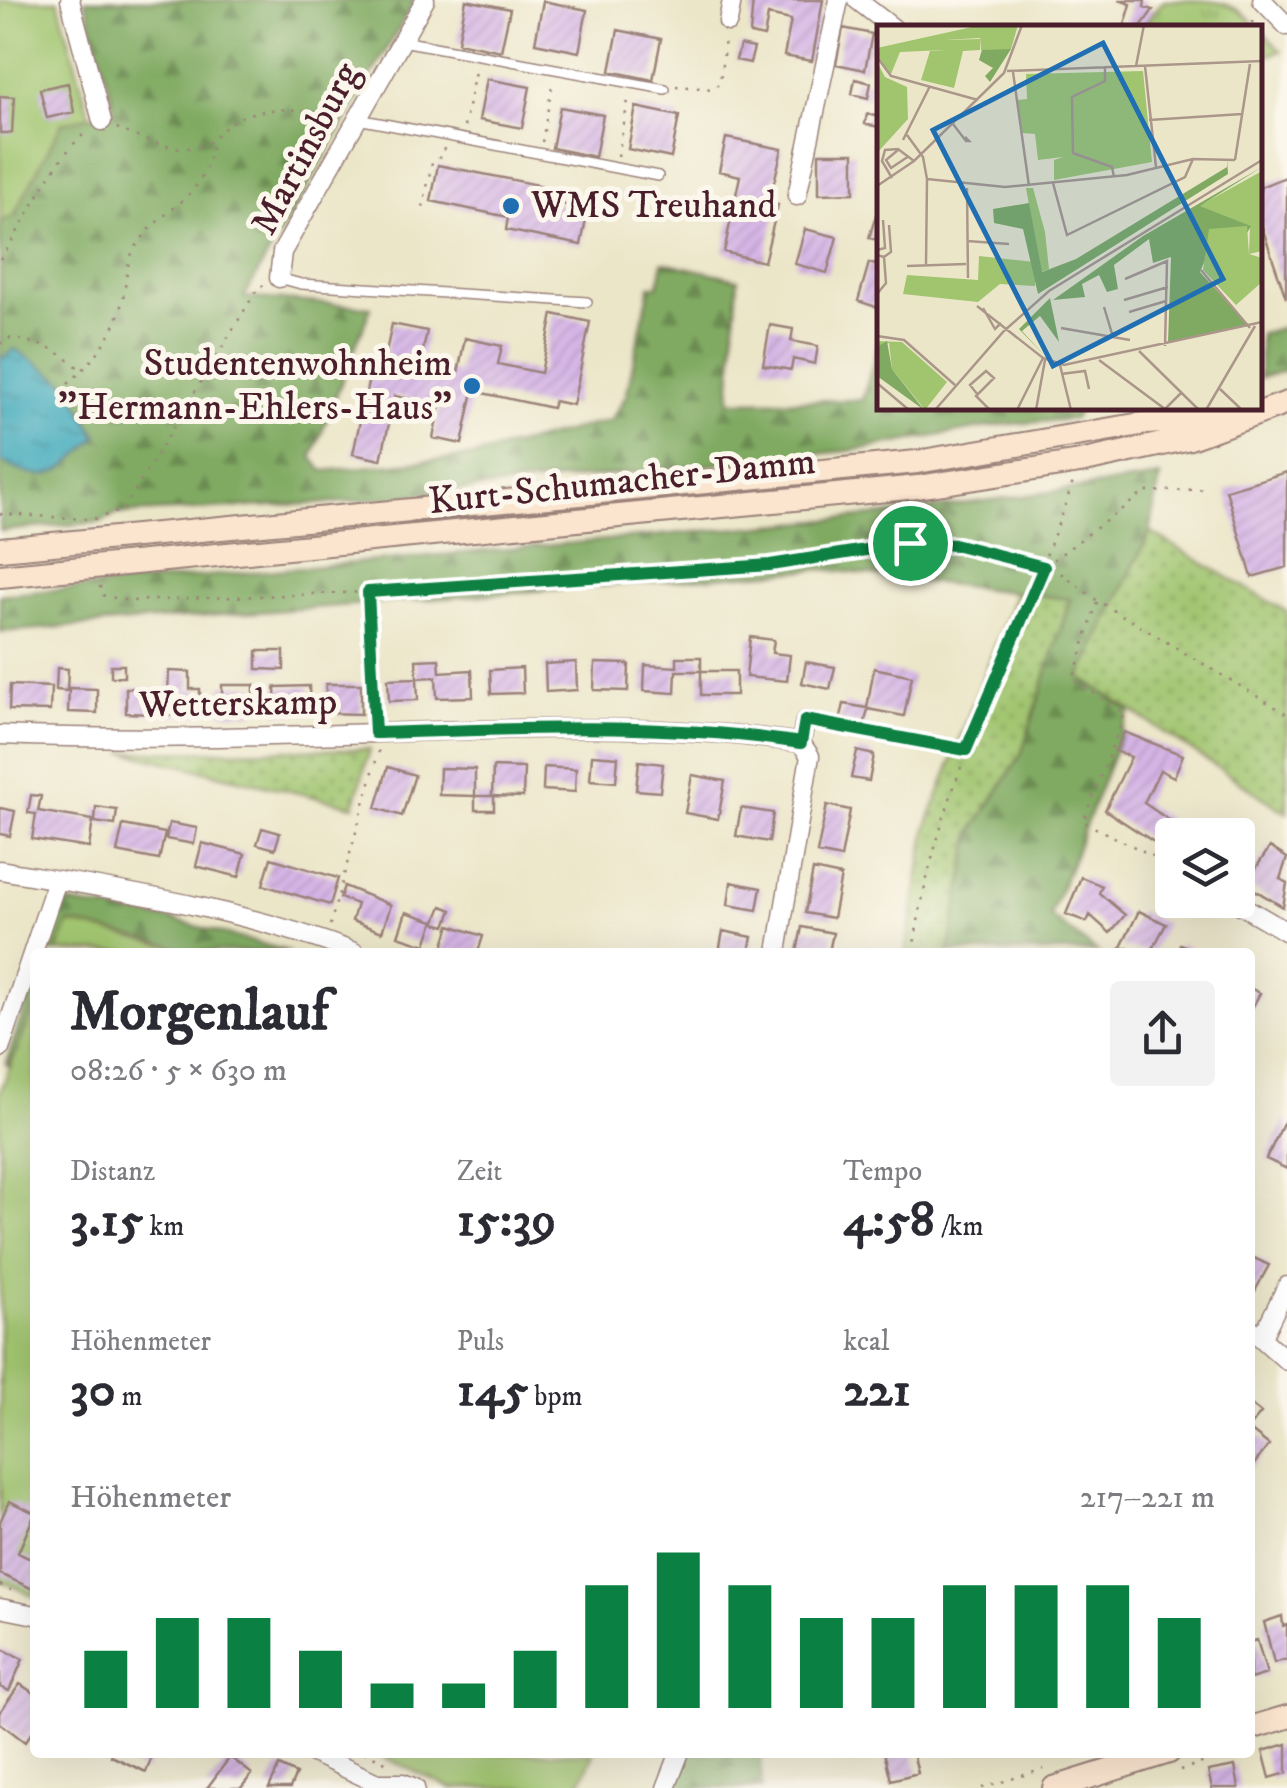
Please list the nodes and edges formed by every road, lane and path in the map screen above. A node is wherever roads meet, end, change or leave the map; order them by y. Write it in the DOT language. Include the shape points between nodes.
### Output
graph roads {
  1 [pos="70,0"];
  2 [pos="425,0"];
  3 [pos="732,0"];
  4 [pos="839,0"];
  5 [pos="856,0"];
  6 [pos="1262,0"];
  7 [pos="728,22"];
  8 [pos="889,25"];
  9 [pos="1287,26"];
  10 [pos="401,41"];
  11 [pos="478,55"];
  12 [pos="555,69"];
  13 [pos="631,83"];
  14 [pos="680,84"];
  15 [pos="665,89"];
  16 [pos="358,119"];
  17 [pos="102,121"];
  18 [pos="446,136"];
  19 [pos="462,138"];
  20 [pos="212,140"];
  21 [pos="540,153"];
  22 [pos="616,168"];
  23 [pos="658,176"];
  24 [pos="797,196"];
  25 [pos="423,207"];
  26 [pos="0,259"];
  27 [pos="279,278"];
  28 [pos="587,302"];
  29 [pos="0,344"];
  30 [pos="82,371"];
  31 [pos="68,384"];
  32 [pos="1287,403"];
  33 [pos="1244,416"];
  34 [pos="1080,462"];
  35 [pos="1206,490"];
  36 [pos="0,514"];
  37 [pos="0,550"];
  38 [pos="1044,567"];
  39 [pos="97,568"];
  40 [pos="0,576"];
  41 [pos="368,592"];
  42 [pos="1098,601"];
  43 [pos="1287,714"];
  44 [pos="805,720"];
  45 [pos="375,733"];
  46 [pos="0,735"];
  47 [pos="801,743"];
  48 [pos="966,750"];
  49 [pos="1155,857"];
  50 [pos="0,870"];
  51 [pos="57,880"];
  52 [pos="1255,913"];
  53 [pos="1287,932"];
  54 [pos="34,948"];
  55 [pos="338,948"];
  56 [pos="341,948"];
  57 [pos="778,948"];
  58 [pos="914,948"];
  59 [pos="30,960"];
  60 [pos="0,1048"];
  61 [pos="1287,1286"];
  62 [pos="1256,1332"];
  63 [pos="1287,1361"];
  64 [pos="0,1608"];
  65 [pos="30,1614"];
  66 [pos="1287,1717"];
  67 [pos="1255,1727"];
  68 [pos="324,1758"];
  69 [pos="678,1758"];
  70 [pos="1140,1758"];
  71 [pos="1051,1778"];
  72 [pos="415,1788"];
  73 [pos="666,1788"];
  74 [pos="982,1788"];
  1 -- 17 [label="street"];
  2 -- 10 [label="street, Martinsburg"];
  3 -- 7 [label="street"];
  4 -- 24 [label="street"];
  5 -- 8 [label="street"];
  6 -- 9 [label="street"];
  7 -- 14 [label="path" via="720,82 714,89"];
  10 -- 11 [label="lane"];
  10 -- 16 [label="street, Martinsburg"];
  11 -- 12 [label="lane"];
  11 -- 19 [label="path"];
  12 -- 13 [label="lane"];
  12 -- 21 [label="path"];
  13 -- 15 [label="lane"];
  13 -- 22 [label="path"];
  16 -- 18 [label="lane"];
  16 -- 20 [label="path" via="298,110 252,113 224,125"];
  16 -- 27 [label="street, Martinsburg" via="282,252"];
  17 -- 20 [label="path" via="148,143 195,147"];
  17 -- 26 [label="path" via="53,170 30,219"];
  18 -- 19 [label="lane"];
  18 -- 25 [label="path" via="442,155 432,162"];
  19 -- 21 [label="lane"];
  20 -- 30 [label="path" via="208,171 185,202 150,226 130,255 108,344"];
  21 -- 22 [label="lane"];
  22 -- 23 [label="lane"];
  27 -- 28 [label="lane"];
  27 -- 36 [label="path" via="258,288 124,510 93,519"];
  29 -- 30 [label="path" via="8,338 35,342"];
  30 -- 31 [label="path"];
  32 -- 33 [label="main road, Kurt-Schumacher-Damm"];
  33 -- 34 [label="main road, Kurt-Schumacher-Damm" via="1190,438"];
  33 -- 37 [label="main road, Kurt-Schumacher-Damm" via="1173,420 918,462"];
  34 -- 38 [label="path"];
  34 -- 39 [label="main road, Kurt-Schumacher-Damm" via="918,488"];
  35 -- 38 [label="path" via="1146,492"];
  38 -- 41 [label="path" via="958,545 910,543 770,565"];
  38 -- 42 [label="path"];
  38 -- 48 [label="path"];
  39 -- 40 [label="main road, Kurt-Schumacher-Damm"];
  39 -- 41 [label="path" via="102,595 129,601"];
  41 -- 45 [label="path"];
  42 -- 43 [label="path"];
  42 -- 49 [label="path" via="1073,680 1125,713 1083,822"];
  44 -- 47 [label="street"];
  44 -- 48 [label="path"];
  45 -- 46 [label="street, Wetterskamp"];
  45 -- 47 [label="street, Wetterskamp" via="591,727 737,733"];
  45 -- 56 [label="path" via="380,749"];
  47 -- 57 [label="street" via="810,756"];
  48 -- 58 [label="path" via="931,850"];
  50 -- 51 [label="street"];
  51 -- 54 [label="street"];
  51 -- 55 [label="street" via="181,900"];
  52 -- 53 [label="street"];
  59 -- 60 [label="street"];
  61 -- 62 [label="street"];
  62 -- 63 [label="street"];
  64 -- 65 [label="street"];
  66 -- 67 [label="main road"];
  68 -- 72 [label="street" via="377,1783"];
  69 -- 73 [label="street"];
  70 -- 71 [label="main road"];
  71 -- 74 [label="path"];
}
